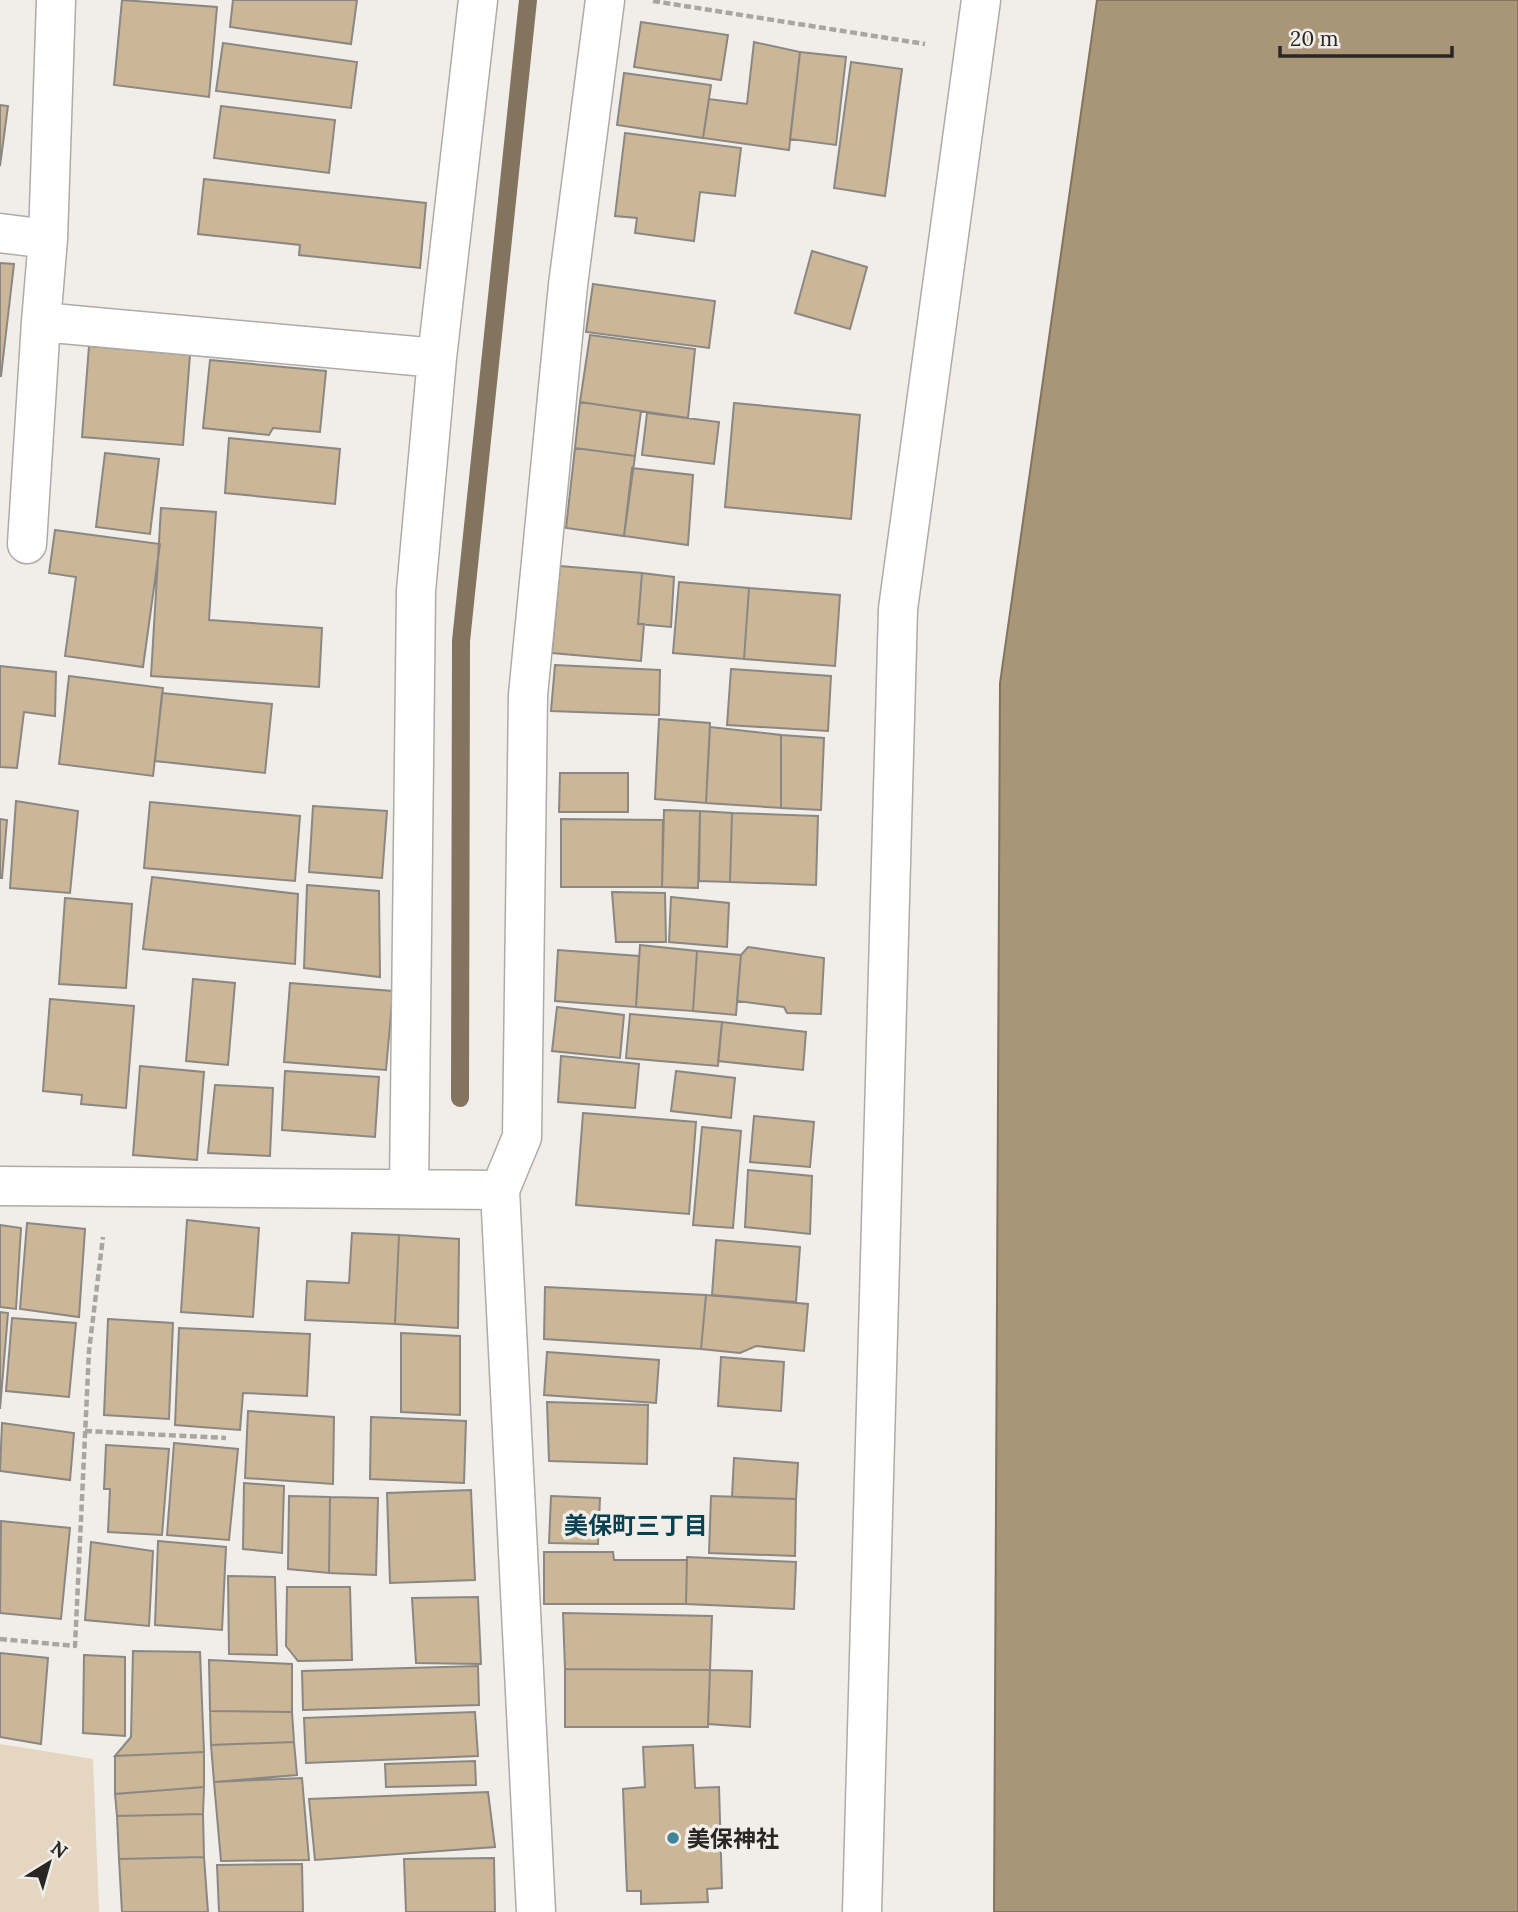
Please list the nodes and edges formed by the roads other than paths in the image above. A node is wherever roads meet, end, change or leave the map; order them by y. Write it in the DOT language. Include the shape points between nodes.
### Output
graph roads {
  1 [pos="56,0"];
  2 [pos="478,0"];
  3 [pos="604,0"];
  4 [pos="981,0"];
  5 [pos="0,233"];
  6 [pos="48,239"];
  7 [pos="41,322"];
  8 [pos="437,358"];
  9 [pos="27,544"];
  10 [pos="0,1186"];
  11 [pos="409,1189"];
  12 [pos="500,1190"];
  13 [pos="536,1912"];
  14 [pos="862,1912"];
  1 -- 6 [label="street"];
  2 -- 8 [label="street"];
  3 -- 12 [label="street" via="568,285 528,695 522,1137"];
  4 -- 14 [label="street" via="898,609"];
  5 -- 6 [label="street"];
  6 -- 7 [label="street"];
  7 -- 8 [label="street"];
  7 -- 9 [label="street"];
  8 -- 11 [label="street" via="416,592"];
  10 -- 11 [label="street"];
  11 -- 12 [label="street"];
  12 -- 13 [label="street"];
}
